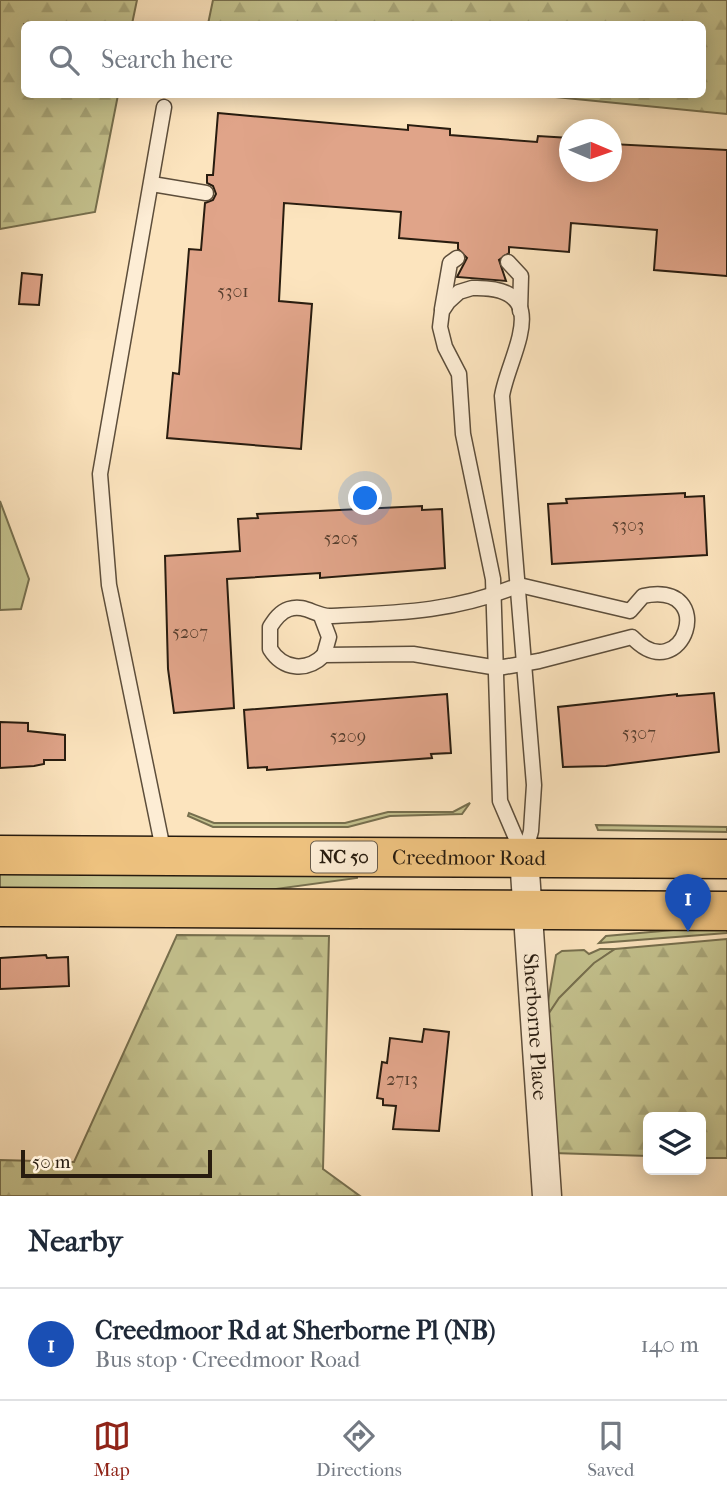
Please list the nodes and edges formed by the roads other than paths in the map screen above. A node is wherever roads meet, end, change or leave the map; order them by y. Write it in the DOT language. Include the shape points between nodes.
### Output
graph roads {
  1 [pos="164,107"];
  2 [pos="152,184"];
  3 [pos="206,193"];
  4 [pos="457,258"];
  5 [pos="508,262"];
  6 [pos="442,311"];
  7 [pos="520,311"];
  8 [pos="519,585"];
  9 [pos="493,596"];
  10 [pos="630,611"];
  11 [pos="321,616"];
  12 [pos="632,637"];
  13 [pos="324,655"];
  14 [pos="526,662"];
  15 [pos="498,667"];
  16 [pos="0,855"];
  17 [pos="165,856"];
  18 [pos="524,858"];
  19 [pos="727,859"];
  20 [pos="0,907"];
  21 [pos="527,908"];
  22 [pos="727,911"];
  23 [pos="547,1196"];
  1 -- 2 [label="lane"];
  2 -- 3 [label="lane"];
  2 -- 17 [label="lane" via="100,474 109,584"];
  4 -- 6 [label="lane" via="450,264"];
  5 -- 7 [label="lane" via="520,276"];
  6 -- 7 [label="lane" via="459,292 485,288 513,299"];
  6 -- 9 [label="lane" via="445,347 459,374 463,434"];
  7 -- 8 [label="lane" via="522,336 502,396"];
  8 -- 9 [label="lane"];
  8 -- 10 [label="lane"];
  8 -- 14 [label="lane"];
  9 -- 11 [label="lane" via="429,610"];
  9 -- 15 [label="lane"];
  10 -- 12 [label="lane"];
  10 -- 12 [label="lane" via="643,596 668,594 684,606 688,618 682,642 670,650 651,651"];
  11 -- 13 [label="lane" via="329,637"];
  11 -- 13 [label="lane" via="300,607 288,609 270,627 269,638 275,657 285,664 307,666"];
  12 -- 14 [label="lane"];
  13 -- 15 [label="lane" via="413,654"];
  14 -- 15 [label="lane"];
  14 -- 18 [label="lane" via="534,807"];
  15 -- 18 [label="lane" via="500,801"];
  16 -- 17 [label="main road, Creedmoor Road / NC 50"];
  17 -- 18 [label="main road, Creedmoor Road / NC 50"];
  18 -- 19 [label="main road, Creedmoor Road / NC 50"];
  18 -- 21 [label="street, Sherborne Place"];
  20 -- 21 [label="main road"];
  21 -- 22 [label="main road"];
  21 -- 23 [label="street, Sherborne Place"];
}
